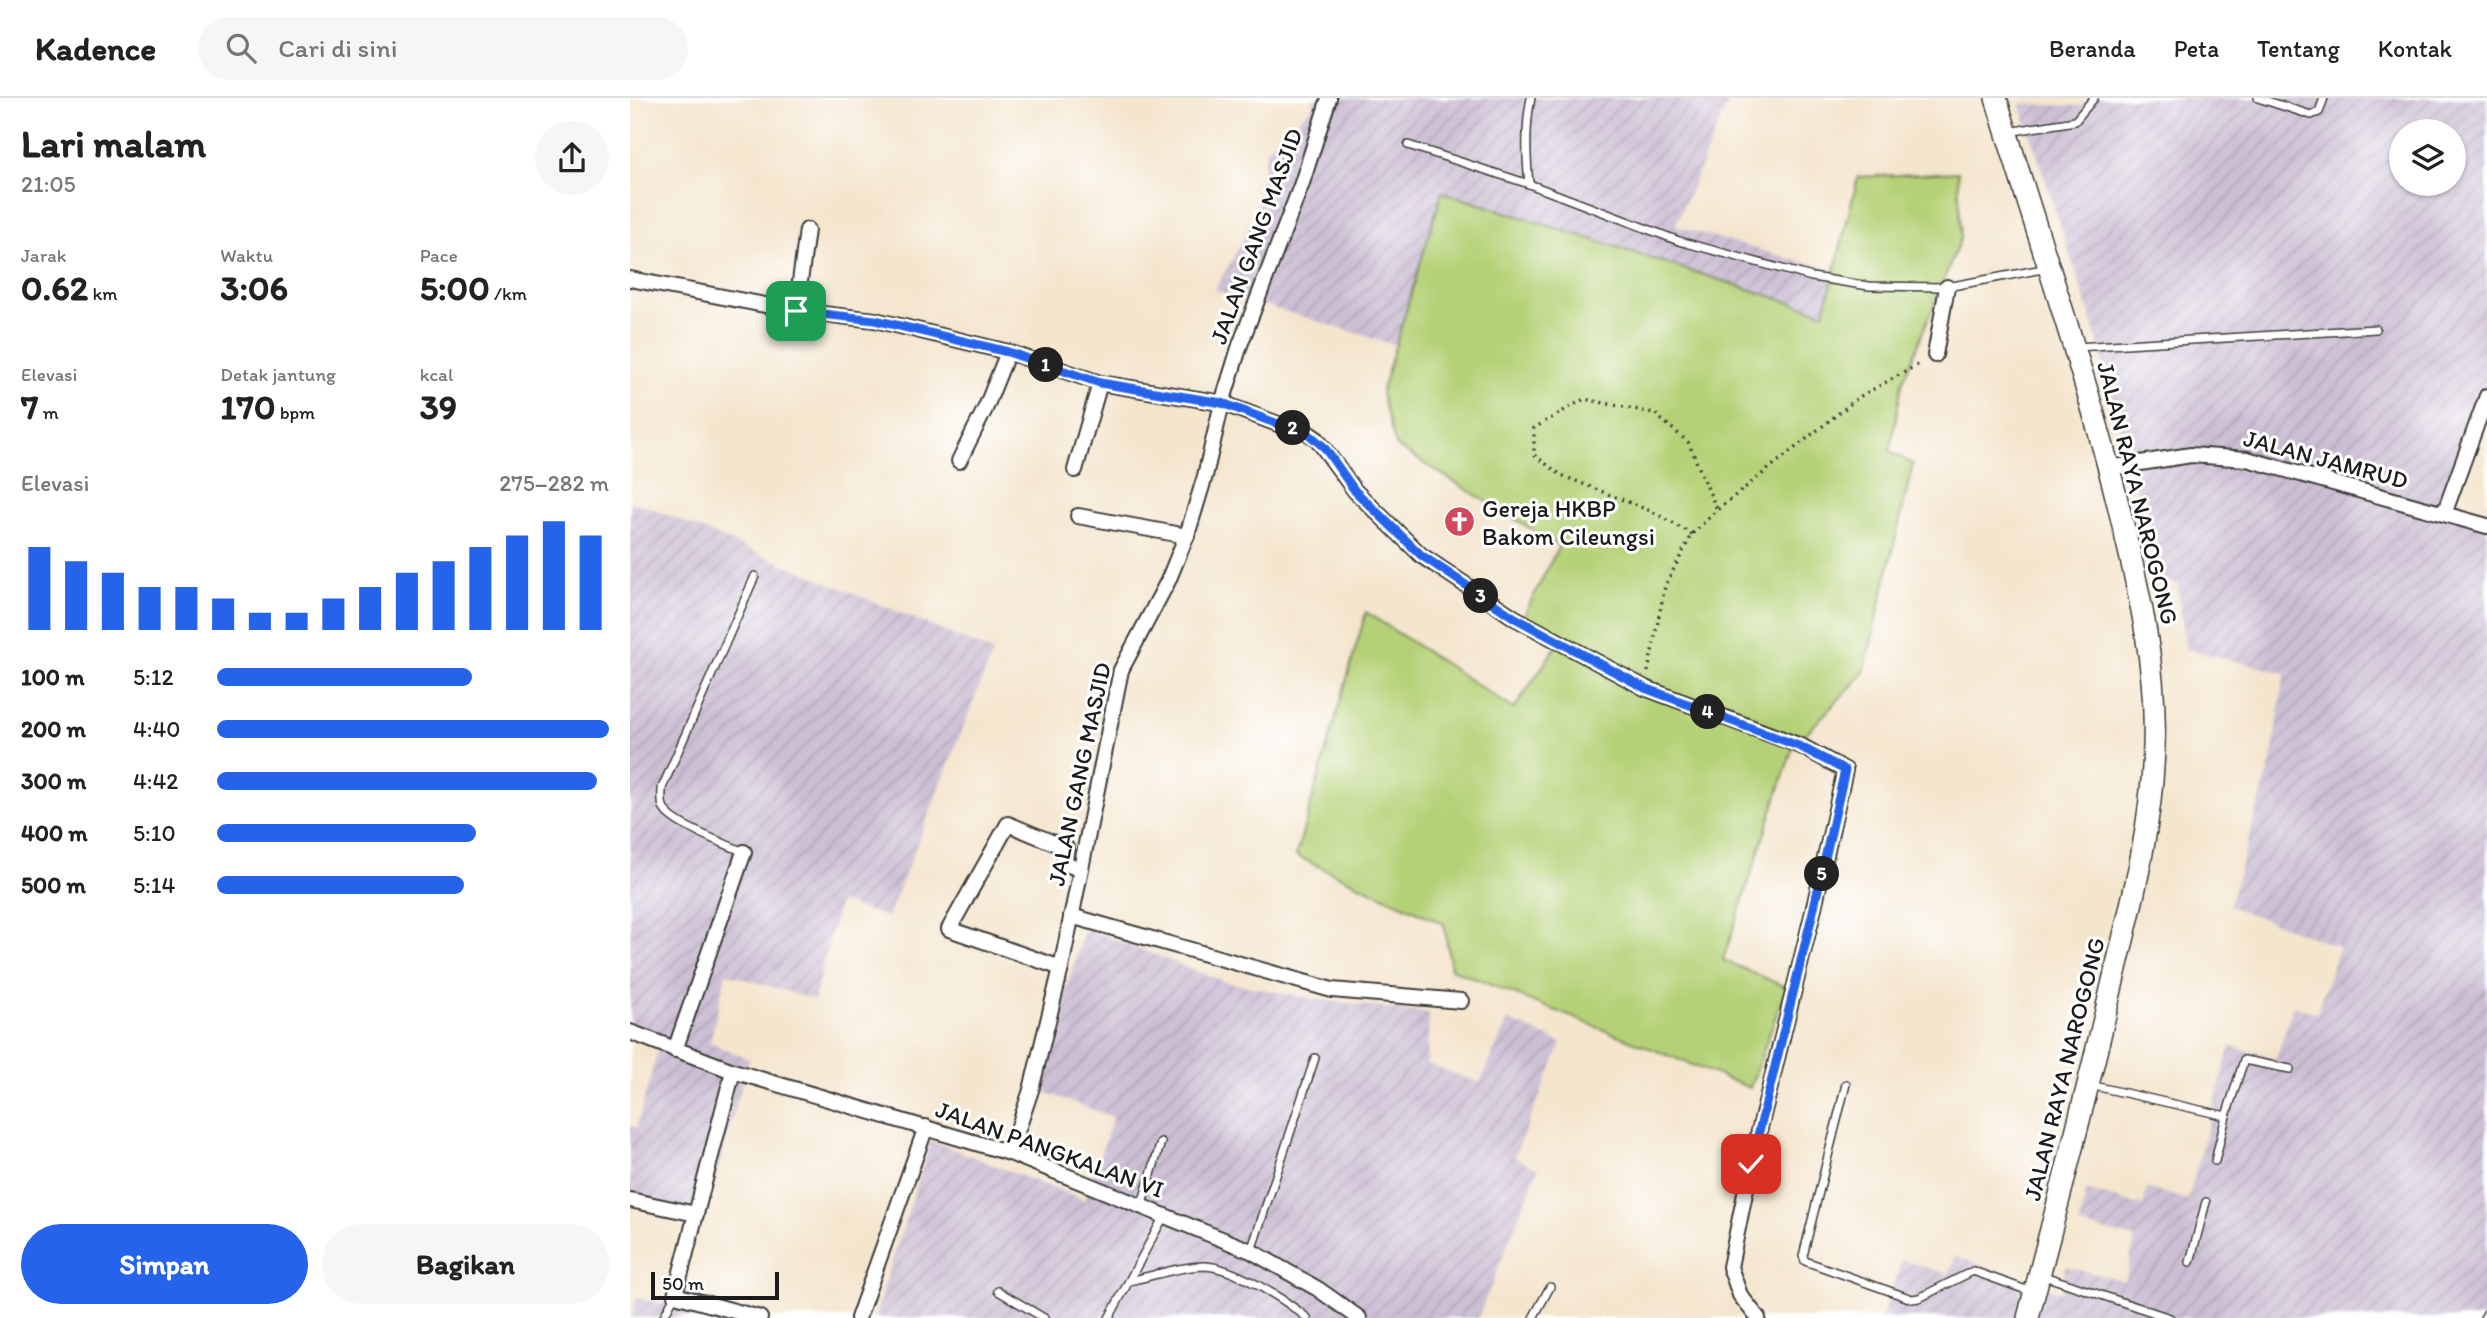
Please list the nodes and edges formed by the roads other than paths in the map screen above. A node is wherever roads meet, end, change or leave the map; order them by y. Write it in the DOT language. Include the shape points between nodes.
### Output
graph roads {
  1 [pos="1329,98"];
  2 [pos="1531,98"];
  3 [pos="1996,98"];
  4 [pos="2094,98"];
  5 [pos="2258,98"];
  6 [pos="2324,98"];
  7 [pos="2006,133"];
  8 [pos="1408,145"];
  9 [pos="1529,184"];
  10 [pos="807,230"];
  11 [pos="2049,267"];
  12 [pos="630,279"];
  13 [pos="1947,287"];
  14 [pos="796,311"];
  15 [pos="2376,329"];
  16 [pos="2075,347"];
  17 [pos="1008,352"];
  18 [pos="1936,355"];
  19 [pos="1100,383"];
  20 [pos="2487,396"];
  21 [pos="1222,403"];
  22 [pos="959,461"];
  23 [pos="2109,468"];
  24 [pos="1075,470"];
  25 [pos="2444,514"];
  26 [pos="1078,516"];
  27 [pos="2487,526"];
  28 [pos="1187,536"];
  29 [pos="755,576"];
  30 [pos="744,852"];
  31 [pos="1080,870"];
  32 [pos="1071,916"];
  33 [pos="1061,968"];
  34 [pos="1461,1001"];
  35 [pos="630,1032"];
  36 [pos="675,1050"];
  37 [pos="1315,1058"];
  38 [pos="2290,1069"];
  39 [pos="733,1071"];
  40 [pos="1846,1084"];
  41 [pos="2089,1085"];
  42 [pos="2226,1116"];
  43 [pos="926,1127"];
  44 [pos="1161,1142"];
  45 [pos="1010,1153"];
  46 [pos="2215,1161"];
  47 [pos="630,1200"];
  48 [pos="2206,1202"];
  49 [pos="1140,1207"];
  50 [pos="695,1214"];
  51 [pos="1164,1216"];
  52 [pos="1251,1251"];
  53 [pos="2190,1262"];
  54 [pos="1129,1281"];
  55 [pos="2037,1284"];
  56 [pos="1550,1287"];
  57 [pos="998,1291"];
  58 [pos="675,1294"];
  59 [pos="2487,1313"];
  60 [pos="663,1318"];
  61 [pos="760,1318"];
  62 [pos="858,1318"];
  63 [pos="1044,1318"];
  64 [pos="1109,1318"];
  65 [pos="1307,1318"];
  66 [pos="1359,1318"];
  67 [pos="1533,1318"];
  68 [pos="1758,1318"];
  69 [pos="2028,1318"];
  70 [pos="2169,1318"];
  71 [pos="2484,1318"];
  1 -- 21 [label="street, JALAN GANG MASJID"];
  2 -- 9 [label="lane"];
  3 -- 7 [label="main road, JALAN RAYA NAROGONG"];
  4 -- 7 [label="lane" via="2075,121"];
  5 -- 6 [label="lane" via="2311,115 2319,112"];
  7 -- 11 [label="main road, JALAN RAYA NAROGONG"];
  8 -- 9 [label="lane"];
  9 -- 13 [label="lane" via="1679,241 1812,277 1870,286"];
  10 -- 14 [label="street"];
  11 -- 13 [label="lane"];
  11 -- 16 [label="main road, JALAN RAYA NAROGONG"];
  12 -- 14 [label="street"];
  13 -- 18 [label="street"];
  14 -- 17 [label="street" via="875,320"];
  15 -- 16 [label="lane"];
  16 -- 23 [label="main road, JALAN RAYA NAROGONG"];
  17 -- 19 [label="street"];
  17 -- 22 [label="street"];
  19 -- 21 [label="street"];
  19 -- 24 [label="street"];
  20 -- 25 [label="street"];
  21 -- 28 [label="street, JALAN GANG MASJID"];
  21 -- 68 [label="street" via="1311,435 1355,491 1421,555 1515,618 1645,688 1801,747 1845,770 1730,1267 1740,1295"];
  23 -- 25 [label="street, JALAN JAMRUD" via="2191,455 2247,459"];
  23 -- 41 [label="main road, JALAN RAYA NAROGONG" via="2143,608 2154,744 2141,863"];
  25 -- 27 [label="street, JALAN JAMRUD"];
  26 -- 28 [label="street"];
  28 -- 31 [label="street, JALAN GANG MASJID" via="1121,670"];
  29 -- 30 [label="lane" via="662,788 661,803 667,814 683,824"];
  30 -- 36 [label="street"];
  31 -- 32 [label="street, JALAN GANG MASJID"];
  31 -- 33 [label="street" via="1065,863 1066,848 1008,824 949,929"];
  32 -- 33 [label="street, JALAN GANG MASJID"];
  32 -- 34 [label="street" via="1332,990"];
  33 -- 45 [label="street, JALAN GANG MASJID" via="1031,1090"];
  35 -- 36 [label="street, JALAN PANGKALAN VI"];
  36 -- 39 [label="street, JALAN PANGKALAN VI"];
  37 -- 52 [label="lane"];
  38 -- 42 [label="lane" via="2243,1061"];
  39 -- 43 [label="street, JALAN PANGKALAN VI"];
  39 -- 50 [label="street"];
  40 -- 55 [label="lane" via="1803,1259 1912,1299 1973,1271"];
  41 -- 42 [label="lane"];
  41 -- 55 [label="main road, JALAN RAYA NAROGONG"];
  42 -- 46 [label="lane"];
  43 -- 45 [label="street, JALAN PANGKALAN VI"];
  43 -- 62 [label="street"];
  44 -- 49 [label="lane"];
  45 -- 49 [label="street, JALAN PANGKALAN VI"];
  47 -- 50 [label="street"];
  48 -- 53 [label="lane"];
  49 -- 51 [label="street, JALAN PANGKALAN VI"];
  50 -- 58 [label="street"];
  51 -- 52 [label="street, JALAN PANGKALAN VI"];
  51 -- 54 [label="lane"];
  52 -- 66 [label="street, JALAN PANGKALAN VI"];
  54 -- 64 [label="lane"];
  54 -- 65 [label="lane" via="1209,1266 1265,1289"];
  55 -- 69 [label="main road, JALAN RAYA NAROGONG"];
  55 -- 70 [label="lane"];
  56 -- 67 [label="lane"];
  57 -- 63 [label="lane"];
  58 -- 60 [label="lane"];
  58 -- 61 [label="street"];
  59 -- 71 [label="lane"];
}
